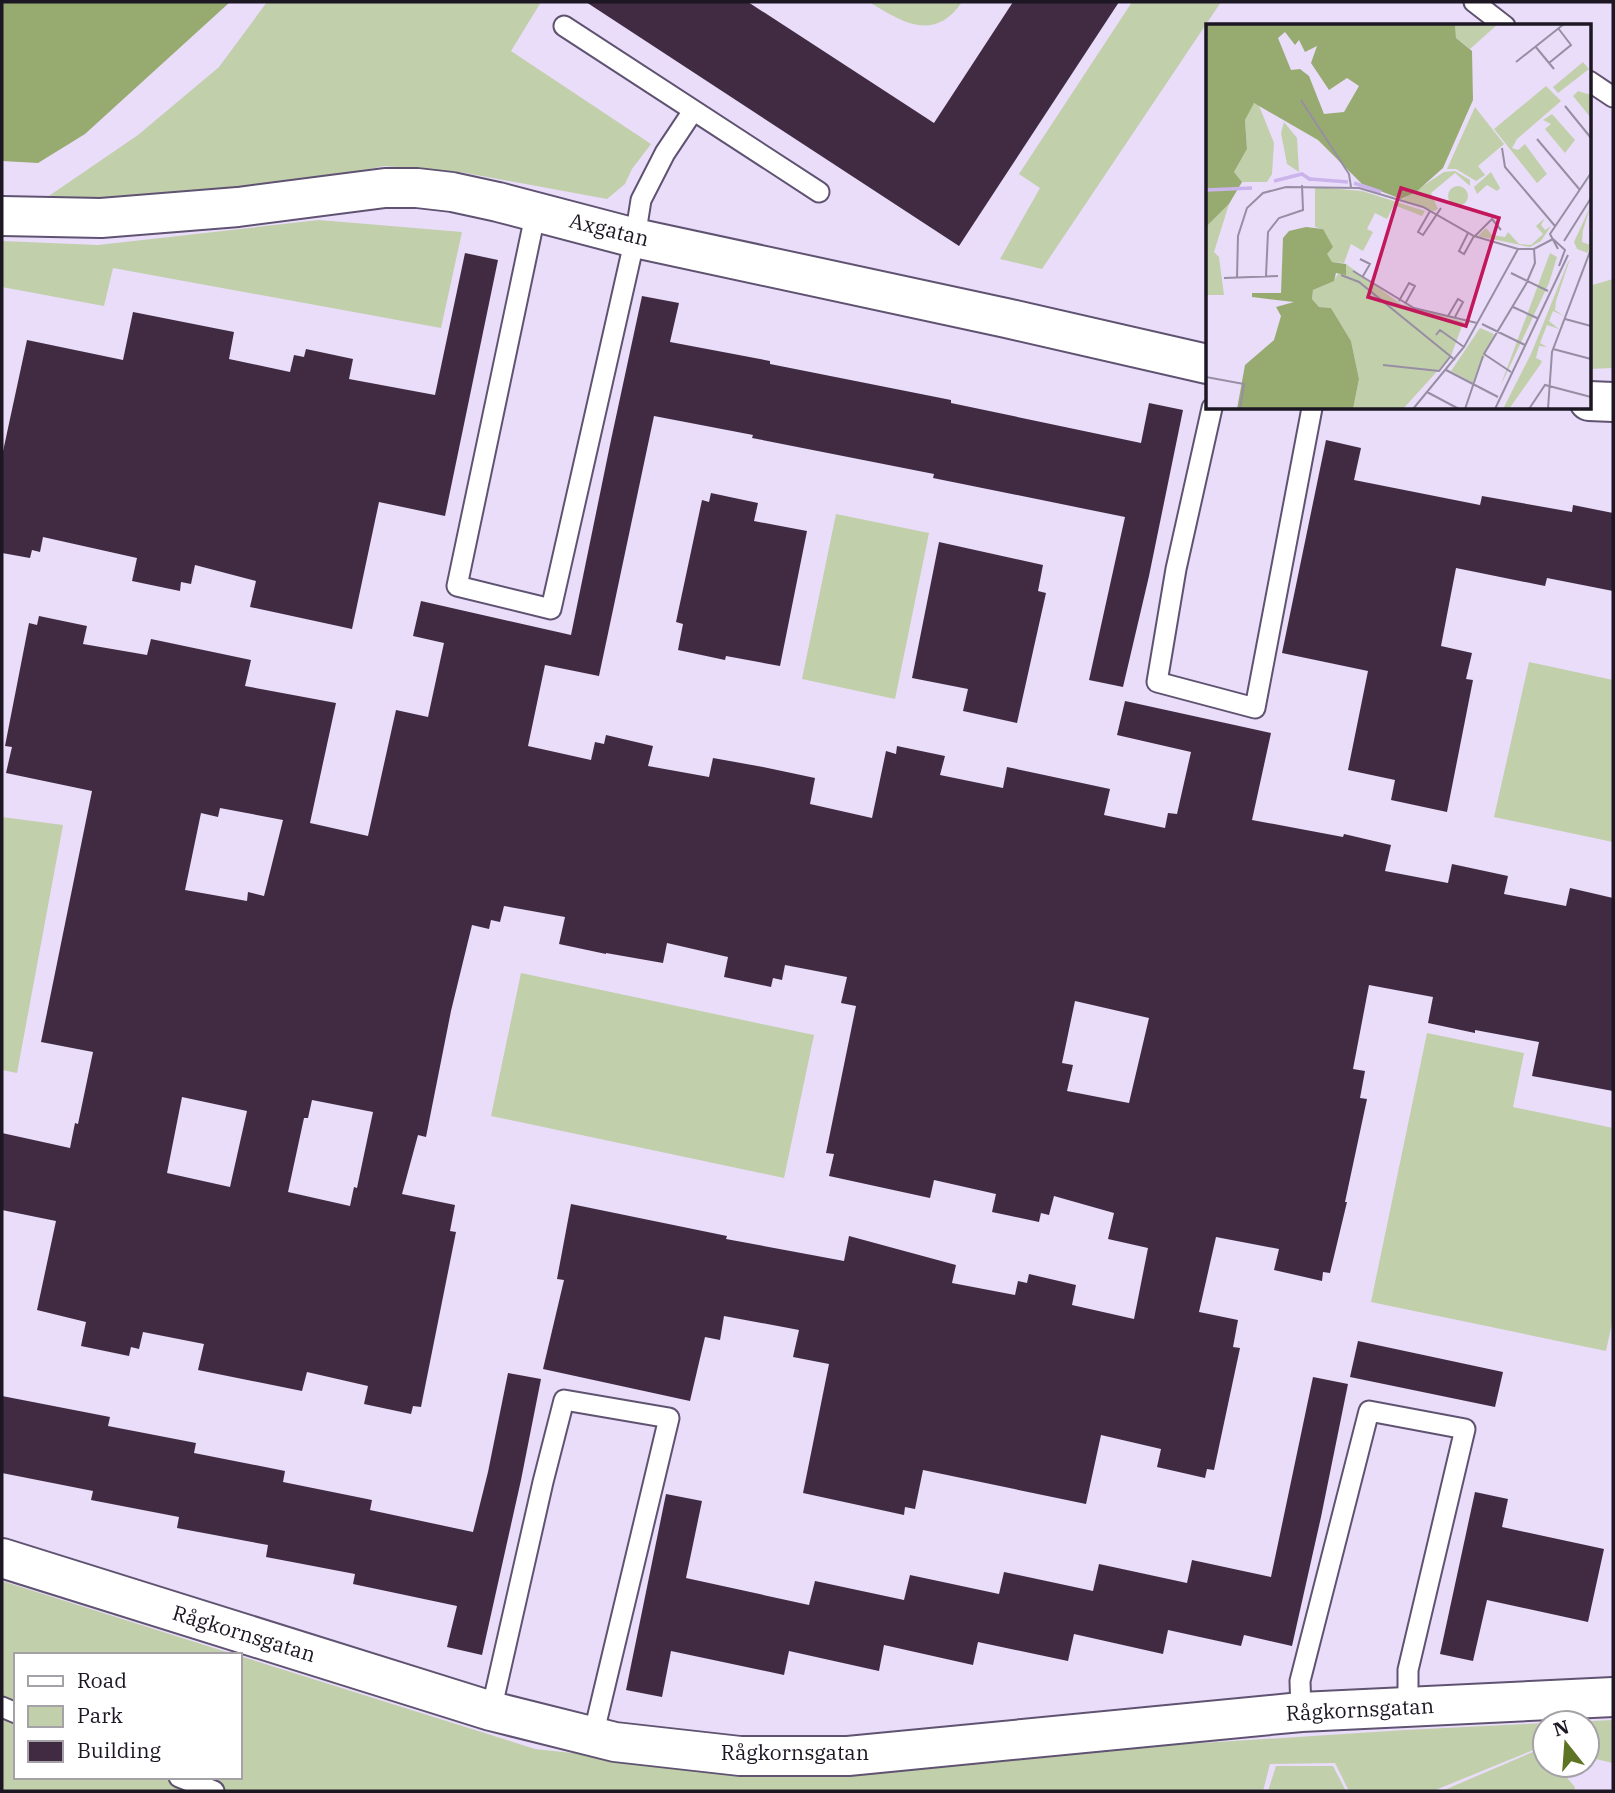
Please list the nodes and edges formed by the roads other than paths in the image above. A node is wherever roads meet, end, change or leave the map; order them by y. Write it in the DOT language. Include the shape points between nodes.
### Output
graph roads {
  1 [pos="1474,2"];
  2 [pos="1503,24"];
  3 [pos="564,26"];
  4 [pos="1590,82"];
  5 [pos="1613,97"];
  6 [pos="693,111"];
  7 [pos="819,192"];
  8 [pos="536,211"];
  9 [pos="2,216"];
  10 [pos="635,238"];
  11 [pos="1206,364"];
  12 [pos="1590,401"];
  13 [pos="1613,401"];
  14 [pos="1212,410"];
  15 [pos="1312,410"];
  16 [pos="2,1558"];
  17 [pos="1613,1697"];
  18 [pos="1408,1707"];
  19 [pos="491,1711"];
  20 [pos="1301,1712"];
  21 [pos="593,1736"];
  22 [pos="184,1779"];
  23 [pos="214,1791"];
  1 -- 2 [label="lane"];
  3 -- 6 [label="lane"];
  4 -- 5 [label="lane"];
  6 -- 7 [label="lane"];
  6 -- 10 [label="lane" via="641,200"];
  8 -- 9 [label="street, Axgatan" via="452,192 385,188 180,213 101,218"];
  8 -- 10 [label="street, Axgatan"];
  8 -- 10 [label="lane" via="457,586 551,609"];
  10 -- 11 [label="street, Axgatan"];
  12 -- 13 [label="street"];
  14 -- 15 [label="lane" via="1176,569 1157,682 1255,708"];
  16 -- 19 [label="street, Rågkornsgatan"];
  17 -- 18 [label="street, Rågkornsgatan"];
  18 -- 20 [label="street, Rågkornsgatan"];
  18 -- 20 [label="lane" via="1408,1670 1465,1429 1369,1411 1300,1681"];
  19 -- 21 [label="street, Rågkornsgatan"];
  19 -- 21 [label="lane" via="564,1400 669,1419"];
  20 -- 21 [label="street, Rågkornsgatan" via="848,1756 740,1756"];
  22 -- 23 [label="lane"];
}
